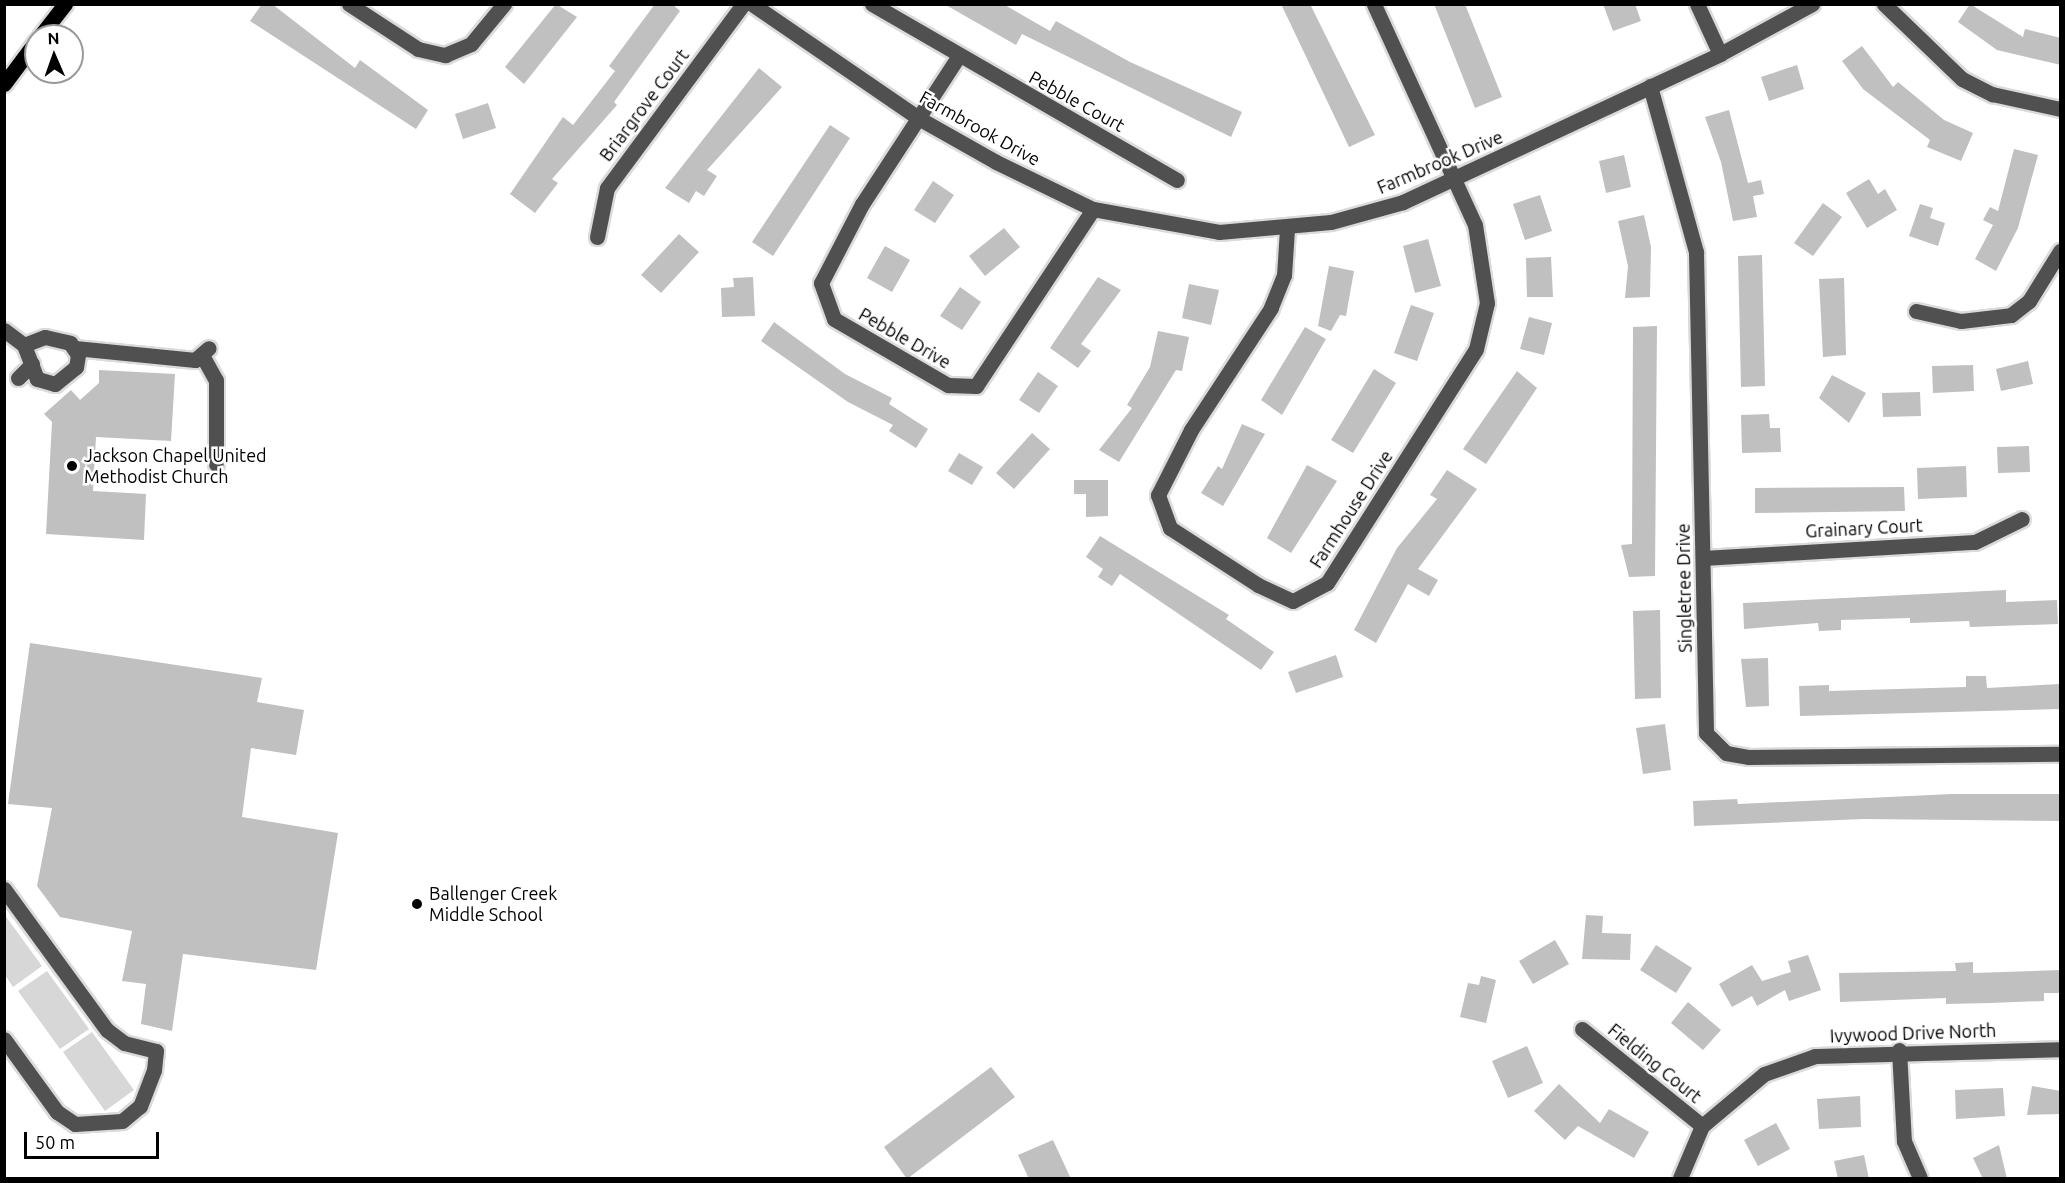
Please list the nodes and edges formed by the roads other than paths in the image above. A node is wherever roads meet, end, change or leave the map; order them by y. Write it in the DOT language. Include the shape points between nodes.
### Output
graph roads {
  1 [pos="65,4"];
  2 [pos="349,4"];
  3 [pos="504,4"];
  4 [pos="743,4"];
  5 [pos="752,4"];
  6 [pos="872,4"];
  7 [pos="1374,4"];
  8 [pos="1697,4"];
  9 [pos="1812,4"];
  10 [pos="1884,4"];
  11 [pos="49,24"];
  12 [pos="1720,54"];
  13 [pos="24,57"];
  14 [pos="958,57"];
  15 [pos="4,84"];
  16 [pos="1650,86"];
  17 [pos="2061,110"];
  18 [pos="920,119"];
  19 [pos="1177,180"];
  20 [pos="1455,180"];
  21 [pos="1093,209"];
  22 [pos="1287,229"];
  23 [pos="597,237"];
  24 [pos="2061,251"];
  25 [pos="1916,311"];
  26 [pos="7,335"];
  27 [pos="24,345"];
  28 [pos="75,348"];
  29 [pos="32,364"];
  30 [pos="18,378"];
  31 [pos="216,464"];
  32 [pos="2022,519"];
  33 [pos="1703,558"];
  34 [pos="2061,754"];
  35 [pos="4,889"];
  36 [pos="1582,1029"];
  37 [pos="4,1039"];
  38 [pos="2061,1049"];
  39 [pos="1899,1050"];
  40 [pos="1702,1126"];
  41 [pos="1680,1179"];
  42 [pos="1920,1179"];
  1 -- 11 [label="main road"];
  2 -- 3 [label="street" via="418,50 445,55 471,44"];
  4 -- 23 [label="street, Briargrove Court" via="607,188"];
  5 -- 18 [label="street, Farmbrook Drive"];
  6 -- 14 [label="street, Pebble Court"];
  7 -- 20 [label="street"];
  8 -- 12 [label="street"];
  9 -- 12 [label="street, Farmbrook Drive"];
  10 -- 17 [label="street" via="1962,80 1992,94"];
  12 -- 16 [label="street, Farmbrook Drive"];
  13 -- 15 [label="main road"];
  14 -- 18 [label="street"];
  14 -- 19 [label="street, Pebble Court"];
  16 -- 20 [label="street, Farmbrook Drive"];
  16 -- 33 [label="street, Singletree Drive" via="1696,252"];
  18 -- 21 [label="street, Farmbrook Drive"];
  18 -- 21 [label="street, Pebble Drive" via="862,204 821,283 834,319 930,376 948,385 976,386"];
  20 -- 22 [label="street, Farmbrook Drive" via="1403,202"];
  20 -- 22 [label="street, Farmhouse Drive" via="1483,252 1487,303 1476,349 1327,583 1305,599 1293,601 1258,585 1170,528 1158,495 1191,429 1271,308 1284,275"];
  21 -- 22 [label="street, Farmbrook Drive" via="1219,232"];
  24 -- 25 [label="street" via="2029,300 2011,315 1961,321"];
  26 -- 27 [label="street"];
  27 -- 28 [label="street" via="44,330"];
  27 -- 29 [label="street"];
  28 -- 29 [label="street" via="76,367 56,384 37,379"];
  28 -- 31 [label="street" via="102,342 206,353 216,380"];
  29 -- 30 [label="street"];
  32 -- 33 [label="street, Grainary Court" via="1975,542"];
  33 -- 34 [label="street, Singletree Drive" via="1706,734 1726,753"];
  35 -- 37 [label="street" via="106,1030 124,1044 156,1051 140,1106 114,1123 75,1124 57,1112"];
  36 -- 40 [label="street, Fielding Court"];
  38 -- 39 [label="street, Ivywood Drive North"];
  39 -- 40 [label="street, Ivywood Drive North" via="1815,1056 1764,1074"];
  39 -- 42 [label="street" via="1904,1141"];
  40 -- 41 [label="street, Ivywood Drive North"];
}
